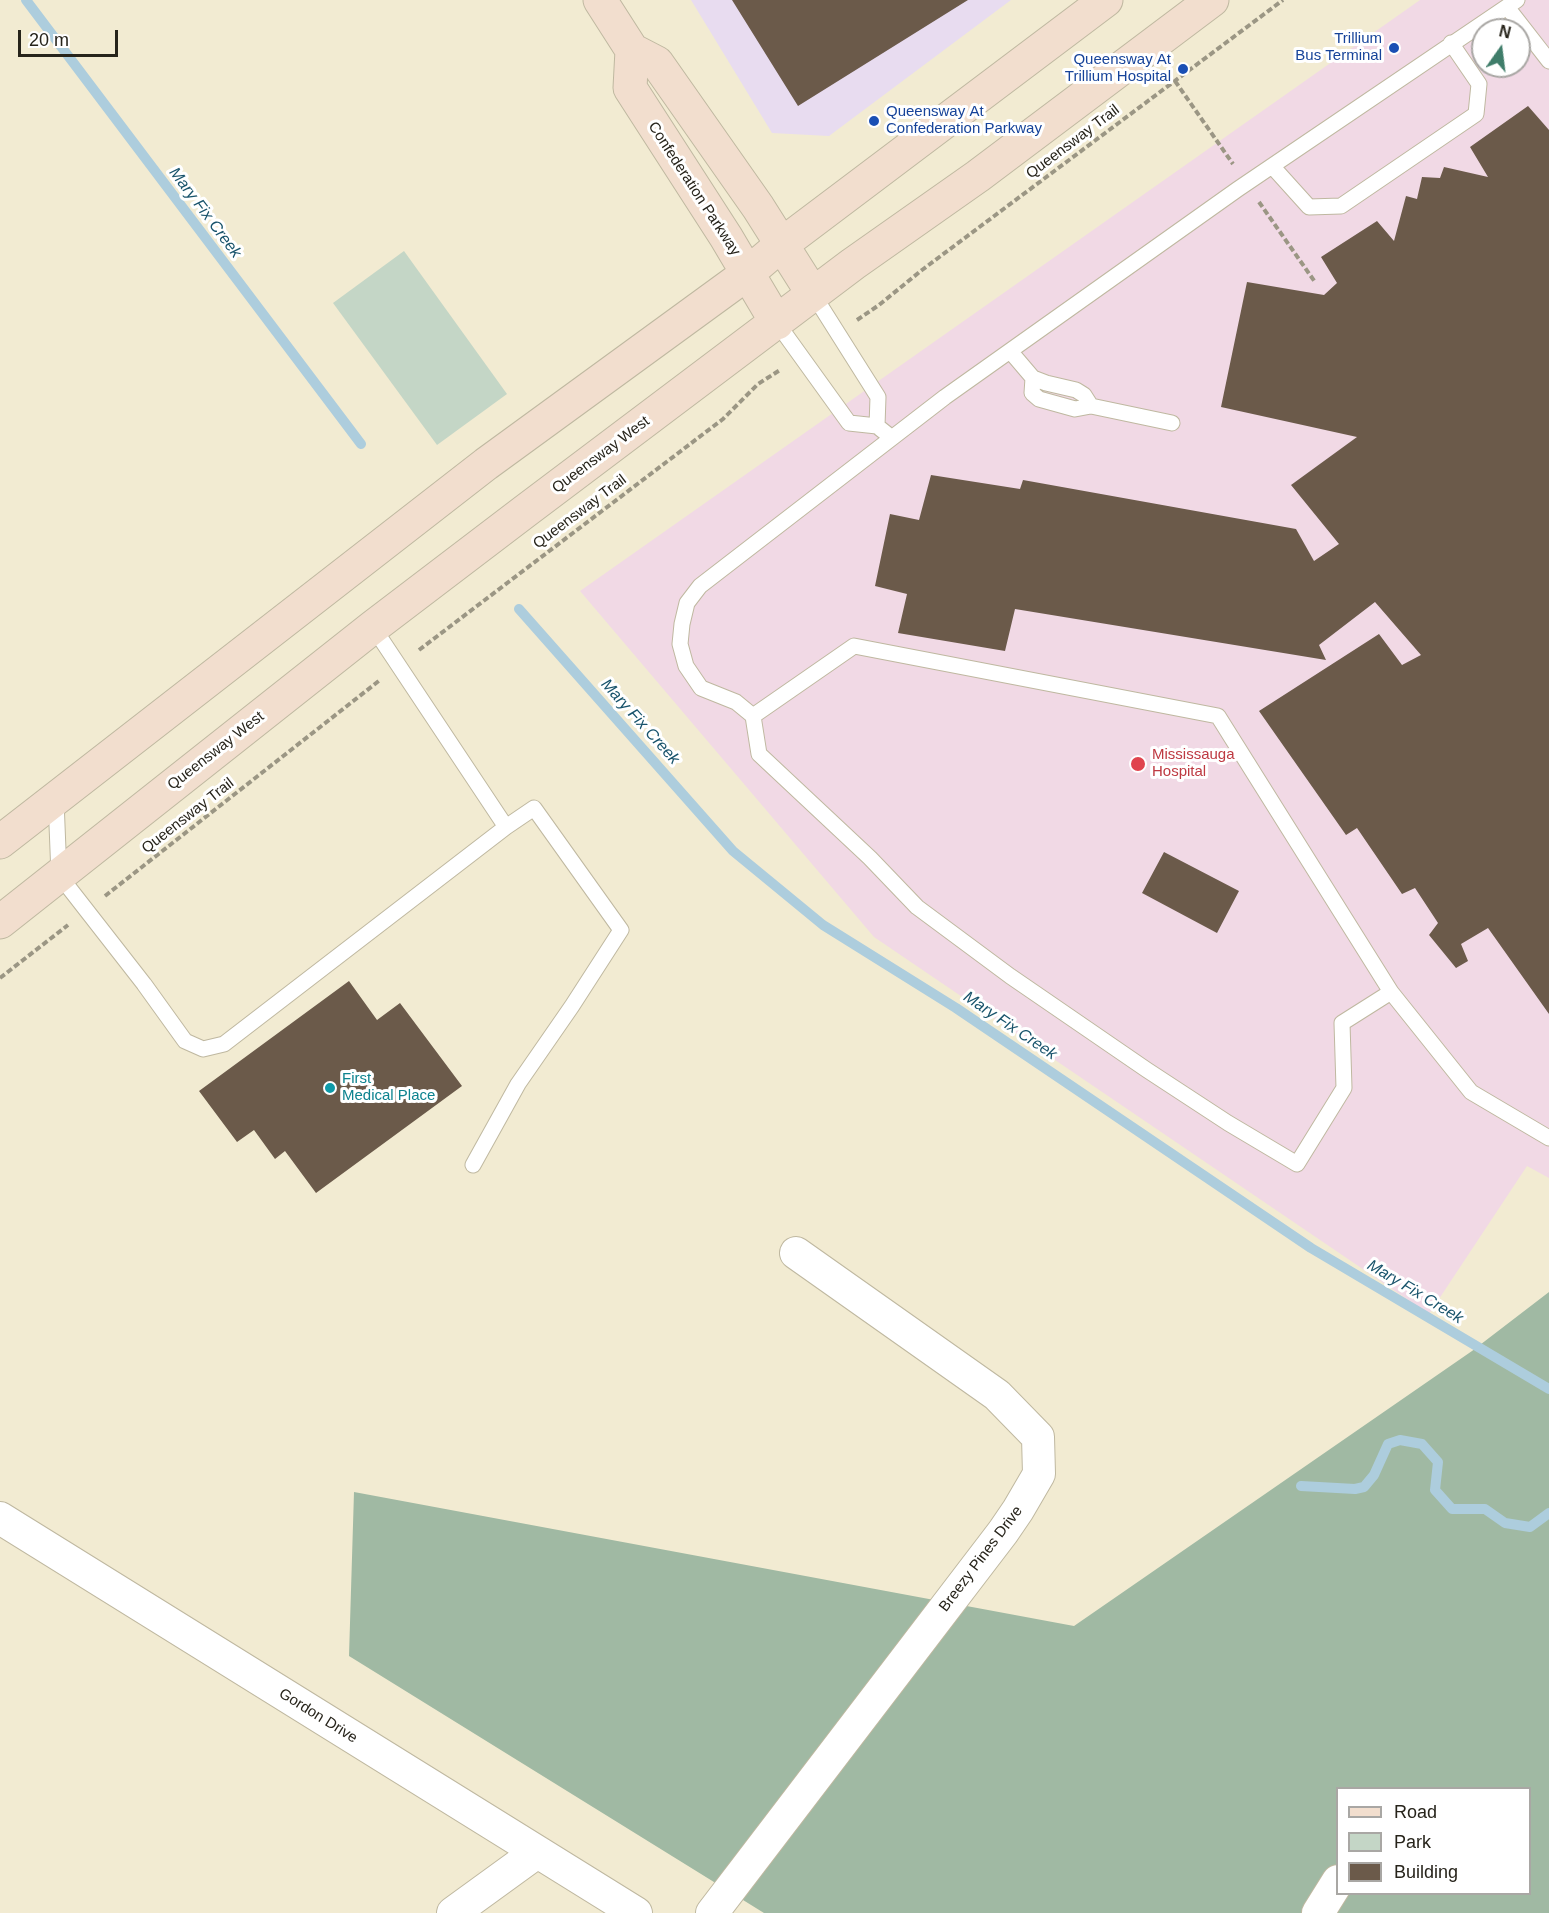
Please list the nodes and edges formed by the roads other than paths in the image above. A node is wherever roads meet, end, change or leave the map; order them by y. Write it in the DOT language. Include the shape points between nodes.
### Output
graph roads {
  1 [pos="600,0"];
  2 [pos="1106,0"];
  3 [pos="1212,0"];
  4 [pos="1512,3"];
  5 [pos="1451,43"];
  6 [pos="632,50"];
  7 [pos="1549,61"];
  8 [pos="1272,166"];
  9 [pos="781,245"];
  10 [pos="748,273"];
  11 [pos="813,294"];
  12 [pos="777,323"];
  13 [pos="1011,351"];
  14 [pos="1172,423"];
  15 [pos="877,426"];
  16 [pos="892,438"];
  17 [pos="373,627"];
  18 [pos="753,716"];
  19 [pos="56,797"];
  20 [pos="506,827"];
  21 [pos="0,842"];
  22 [pos="59,875"];
  23 [pos="0,922"];
  24 [pos="1392,992"];
  25 [pos="1549,1138"];
  26 [pos="473,1165"];
  27 [pos="796,1253"];
  28 [pos="0,1518"];
  29 [pos="537,1852"];
  30 [pos="1336,1884"];
  31 [pos="453,1913"];
  32 [pos="636,1913"];
  33 [pos="712,1913"];
  34 [pos="1318,1913"];
  1 -- 6 [label="main road"];
  2 -- 9 [label="main road"];
  3 -- 11 [label="main road, Queensway West"];
  4 -- 5 [label="lane"];
  4 -- 7 [label="lane"];
  5 -- 8 [label="lane"];
  5 -- 8 [label="lane" via="1479,84 1476,114 1341,206 1309,207"];
  6 -- 9 [label="main road" via="657,63"];
  6 -- 10 [label="main road, Confederation Parkway" via="630,88"];
  8 -- 13 [label="lane"];
  9 -- 10 [label="main road"];
  9 -- 11 [label="main road"];
  10 -- 12 [label="main road, Confederation Parkway"];
  10 -- 19 [label="main road" via="486,464"];
  11 -- 12 [label="main road, Queensway West"];
  11 -- 15 [label="lane" via="878,397"];
  12 -- 15 [label="lane" via="849,423"];
  12 -- 17 [label="main road, Queensway West"];
  13 -- 14 [label="lane" via="1034,378 1032,393 1039,399 1076,409 1091,406"];
  13 -- 16 [label="lane"];
  15 -- 16 [label="lane"];
  16 -- 18 [label="lane" via="700,586 687,603 680,644 686,666 701,688 736,702"];
  17 -- 20 [label="lane"];
  17 -- 22 [label="main road, Queensway West"];
  18 -- 24 [label="lane" via="854,646 1218,716"];
  18 -- 24 [label="lane" via="759,754 917,907 1147,1070 1297,1164 1344,1088 1342,1023"];
  19 -- 21 [label="main road"];
  19 -- 22 [label="lane"];
  20 -- 22 [label="lane" via="224,1044 203,1049 185,1041"];
  20 -- 26 [label="lane" via="534,808 621,930 518,1084"];
  22 -- 23 [label="main road, Queensway West"];
  24 -- 25 [label="lane" via="1471,1092"];
  27 -- 33 [label="street, Breezy Pines Drive" via="997,1395 1038,1437 1039,1474 1008,1524"];
  28 -- 29 [label="street, Gordon Drive"];
  29 -- 31 [label="street"];
  29 -- 32 [label="street, Gordon Drive"];
  30 -- 34 [label="street"];
}
